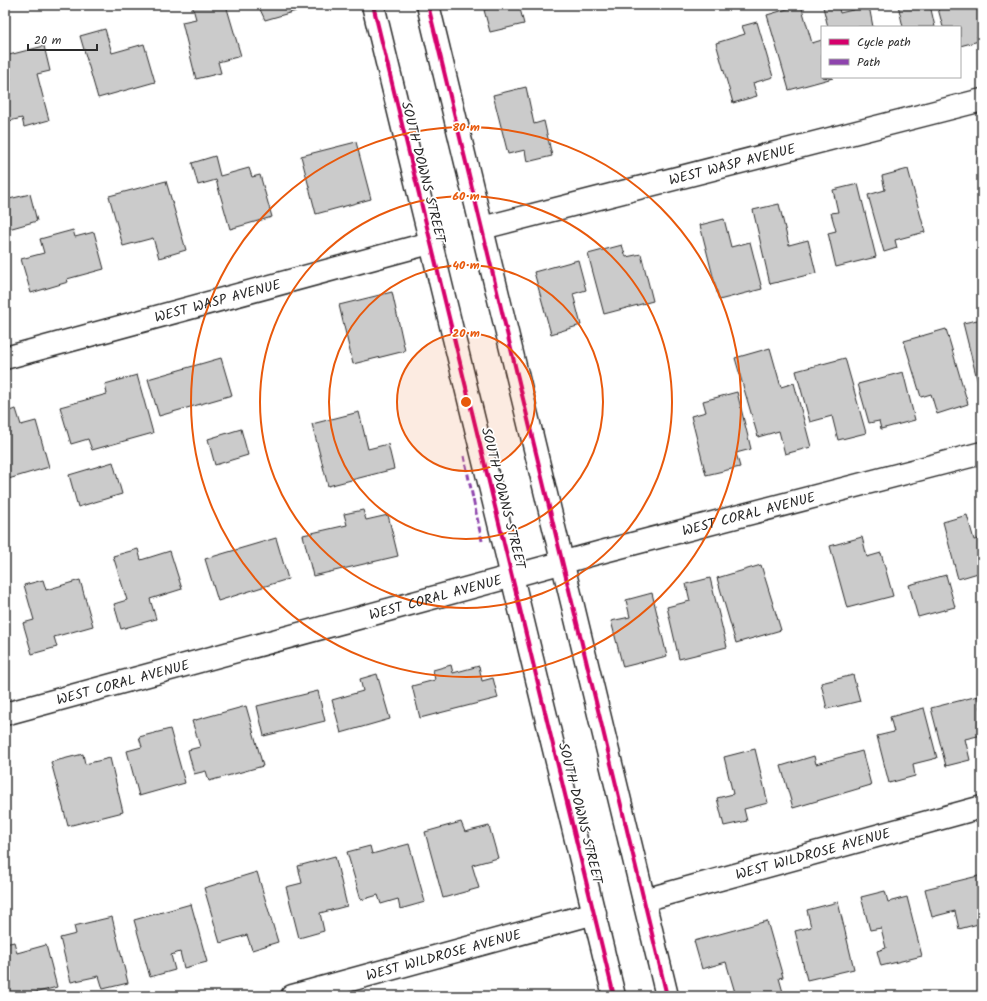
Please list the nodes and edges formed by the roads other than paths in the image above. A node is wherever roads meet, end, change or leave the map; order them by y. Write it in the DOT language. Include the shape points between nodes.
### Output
graph roads {
  1 [pos="373,5"];
  2 [pos="428,5"];
  3 [pos="982,100"];
  4 [pos="482,228"];
  5 [pos="430,243"];
  6 [pos="5,358"];
  7 [pos="982,453"];
  8 [pos="562,562"];
  9 [pos="512,576"];
  10 [pos="5,714"];
  11 [pos="982,807"];
  12 [pos="644,900"];
  13 [pos="595,913"];
  14 [pos="292,996"];
  15 [pos="614,996"];
  16 [pos="667,996"];
  1 -- 5 [label="street, SOUTH DOWNS STREET"];
  2 -- 4 [label="street"];
  3 -- 4 [label="street, WEST WASP AVENUE"];
  4 -- 8 [label="street"];
  5 -- 6 [label="street, WEST WASP AVENUE"];
  5 -- 9 [label="street, SOUTH DOWNS STREET"];
  7 -- 8 [label="street, WEST CORAL AVENUE"];
  8 -- 9 [label="street, WEST CORAL AVENUE"];
  8 -- 12 [label="street"];
  9 -- 10 [label="street, WEST CORAL AVENUE"];
  9 -- 13 [label="street, SOUTH DOWNS STREET"];
  11 -- 12 [label="street, WEST WILDROSE AVENUE"];
  12 -- 16 [label="street"];
  13 -- 14 [label="street, WEST WILDROSE AVENUE"];
  13 -- 15 [label="street, SOUTH DOWNS STREET"];
}
